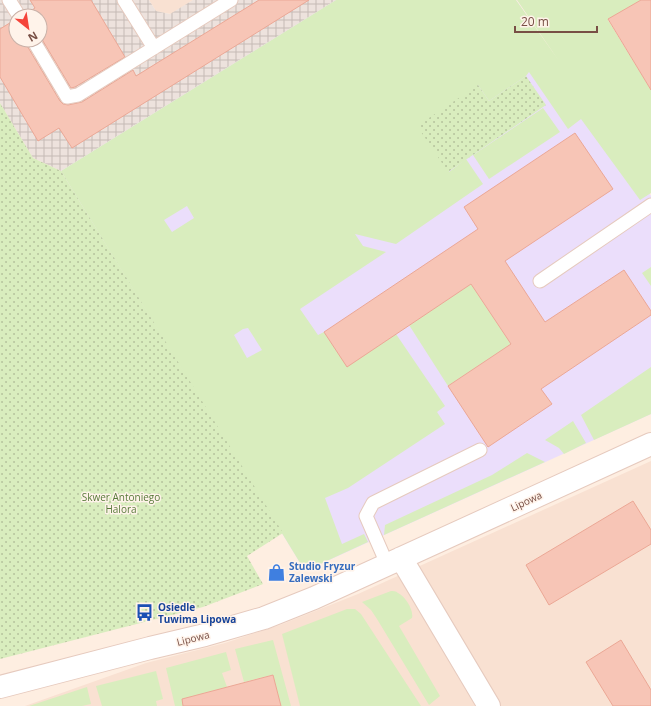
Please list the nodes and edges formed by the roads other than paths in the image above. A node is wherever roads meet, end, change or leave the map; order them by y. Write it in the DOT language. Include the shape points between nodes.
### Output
graph roads {
  1 [pos="124,0"];
  2 [pos="231,0"];
  3 [pos="38,48"];
  4 [pos="154,48"];
  5 [pos="651,205"];
  6 [pos="540,281"];
  7 [pos="651,444"];
  8 [pos="480,450"];
  9 [pos="394,561"];
  10 [pos="0,687"];
  11 [pos="489,706"];
  1 -- 4 [label="lane"];
  2 -- 4 [label="lane"];
  3 -- 4 [label="lane" via="67,97 78,95"];
  5 -- 6 [label="lane"];
  7 -- 9 [label="street, Lipowa"];
  8 -- 9 [label="lane" via="373,503 366,516"];
  9 -- 10 [label="street, Lipowa" via="264,618"];
  9 -- 11 [label="street"];
}
